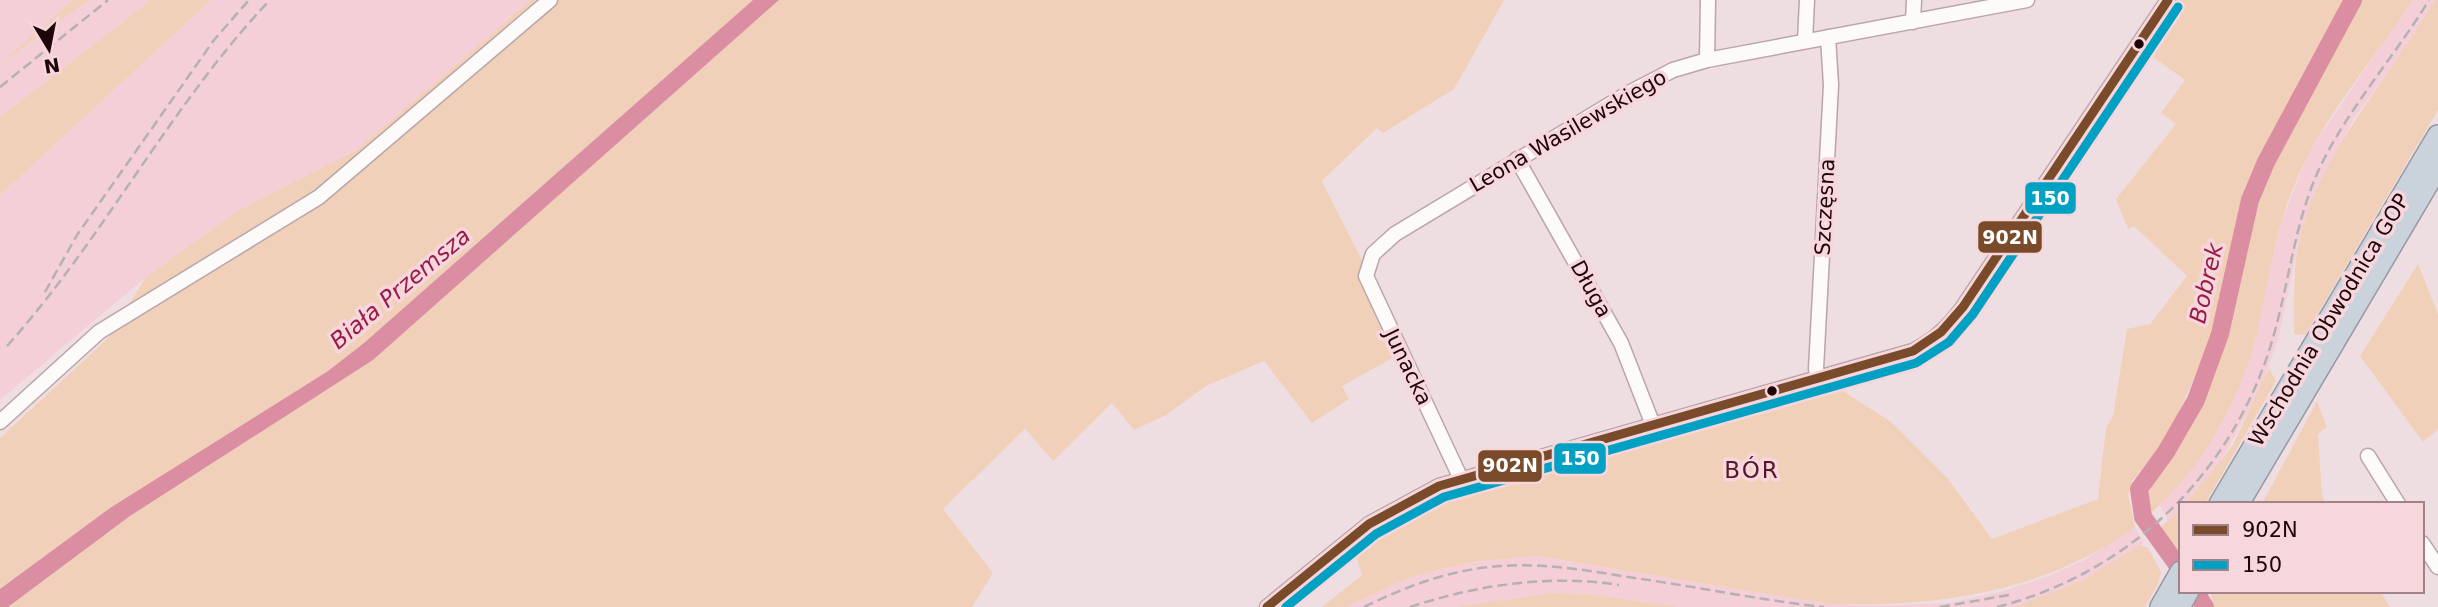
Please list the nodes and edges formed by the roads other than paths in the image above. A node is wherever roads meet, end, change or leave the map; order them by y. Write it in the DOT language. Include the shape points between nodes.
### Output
graph roads {
  1 [pos="550,0"];
  2 [pos="1708,0"];
  3 [pos="1807,0"];
  4 [pos="1914,0"];
  5 [pos="2027,0"];
  6 [pos="2168,0"];
  7 [pos="1974,5"];
  8 [pos="1913,22"];
  9 [pos="1829,37"];
  10 [pos="1805,41"];
  11 [pos="1707,60"];
  12 [pos="2438,136"];
  13 [pos="1517,159"];
  14 [pos="2438,166"];
  15 [pos="1373,254"];
  16 [pos="2345,307"];
  17 [pos="1819,378"];
  18 [pos="0,422"];
  19 [pos="1653,425"];
  20 [pos="2368,456"];
  21 [pos="1461,480"];
  22 [pos="2221,502"];
  23 [pos="2239,502"];
  24 [pos="2397,502"];
  25 [pos="2424,546"];
  26 [pos="2438,568"];
  27 [pos="2179,576"];
  28 [pos="1267,607"];
  29 [pos="2161,607"];
  1 -- 18 [label="street" via="319,197 99,332"];
  2 -- 11 [label="street"];
  3 -- 10 [label="street"];
  4 -- 8 [label="street"];
  5 -- 7 [label="street, Leona Wasilewskiego"];
  6 -- 17 [label="street" via="1943,333 1913,351"];
  7 -- 8 [label="street, Leona Wasilewskiego"];
  8 -- 9 [label="street, Leona Wasilewskiego"];
  9 -- 10 [label="street, Leona Wasilewskiego"];
  9 -- 17 [label="street, Szczęsna"];
  10 -- 11 [label="street, Leona Wasilewskiego"];
  11 -- 13 [label="street, Leona Wasilewskiego" via="1651,80"];
  12 -- 16 [label="highway, Wschodnia Obwodnica GOP"];
  13 -- 15 [label="street, Leona Wasilewskiego" via="1395,234"];
  13 -- 19 [label="street, Długa" via="1621,343"];
  14 -- 16 [label="highway, Wschodnia Obwodnica GOP"];
  15 -- 21 [label="street, Junacka" via="1366,276 1375,300"];
  16 -- 22 [label="highway, Wschodnia Obwodnica GOP"];
  16 -- 23 [label="highway, Wschodnia Obwodnica GOP"];
  17 -- 19 [label="street"];
  19 -- 21 [label="street"];
  20 -- 24 [label="street"];
  21 -- 28 [label="street" via="1401,504 1369,524"];
  25 -- 26 [label="street"];
  27 -- 29 [label="highway"];
}
